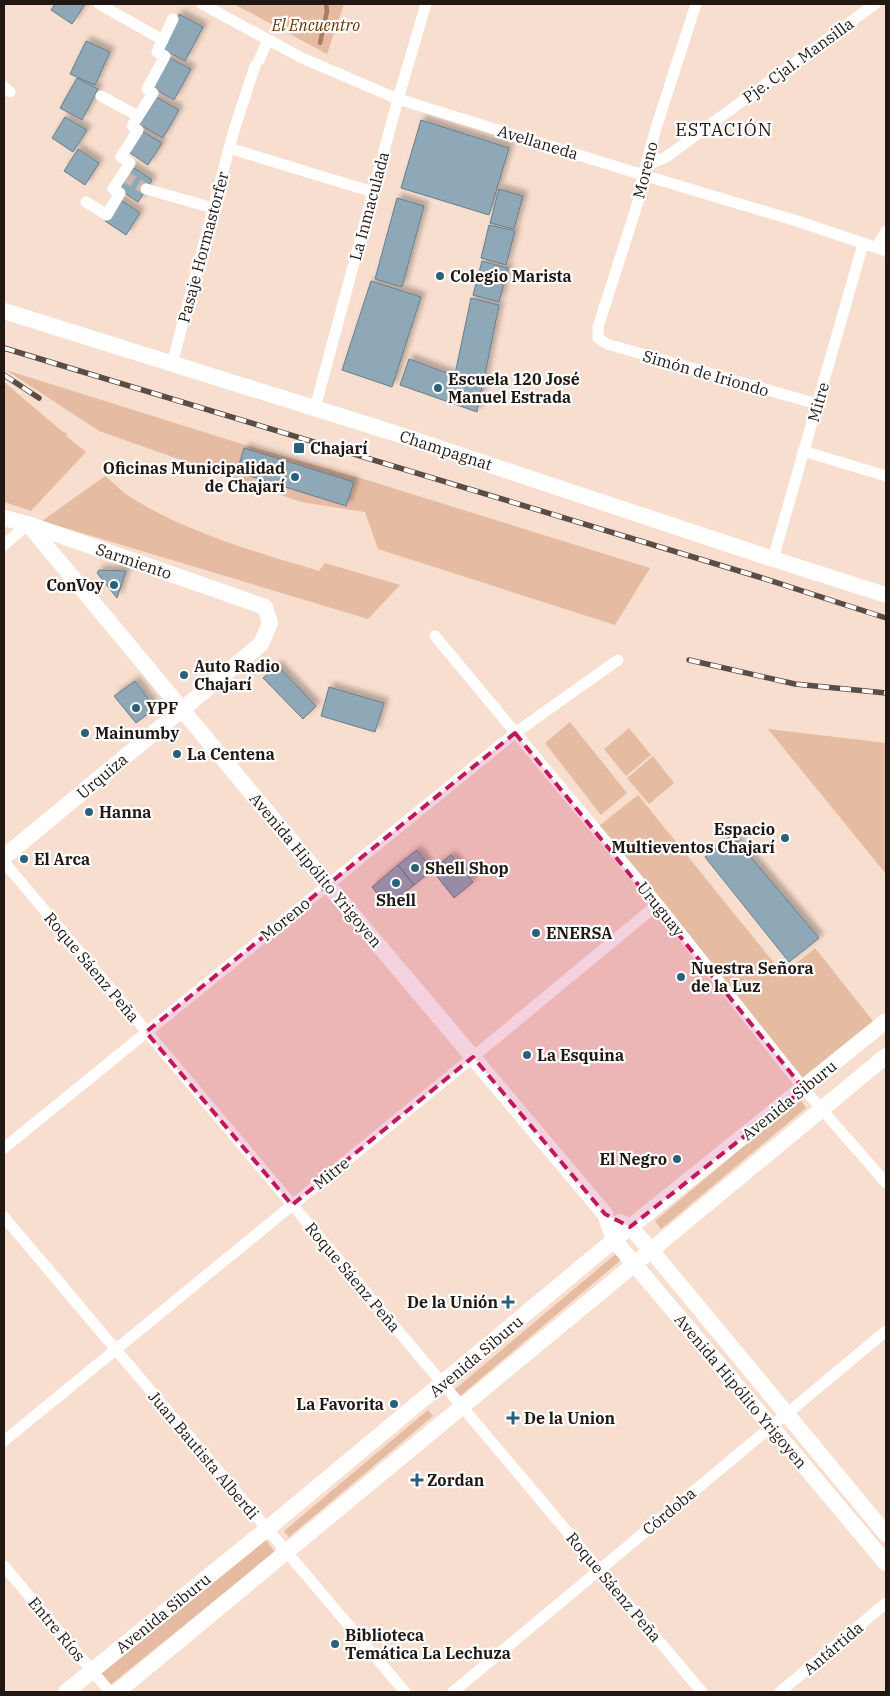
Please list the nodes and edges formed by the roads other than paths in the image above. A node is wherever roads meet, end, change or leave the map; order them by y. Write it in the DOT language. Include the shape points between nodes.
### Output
graph roads {
  1 [pos="99,4"];
  2 [pos="202,4"];
  3 [pos="426,4"];
  4 [pos="696,4"];
  5 [pos="875,4"];
  6 [pos="173,19"];
  7 [pos="163,40"];
  8 [pos="268,40"];
  9 [pos="102,96"];
  10 [pos="398,99"];
  11 [pos="138,116"];
  12 [pos="229,148"];
  13 [pos="644,171"];
  14 [pos="146,189"];
  15 [pos="373,192"];
  16 [pos="86,202"];
  17 [pos="213,208"];
  18 [pos="886,231"];
  19 [pos="863,244"];
  20 [pos="881,249"];
  21 [pos="4,311"];
  22 [pos="598,338"];
  23 [pos="172,364"];
  24 [pos="817,404"];
  25 [pos="315,408"];
  26 [pos="804,451"];
  27 [pos="886,476"];
  28 [pos="4,518"];
  29 [pos="28,524"];
  30 [pos="4,545"];
  31 [pos="772,559"];
  32 [pos="886,595"];
  33 [pos="265,607"];
  34 [pos="435,636"];
  35 [pos="618,660"];
  36 [pos="183,710"];
  37 [pos="515,733"];
  38 [pos="4,857"];
  39 [pos="4,862"];
  40 [pos="327,884"];
  41 [pos="658,904"];
  42 [pos="886,1021"];
  43 [pos="146,1032"];
  44 [pos="886,1056"];
  45 [pos="473,1057"];
  46 [pos="804,1089"];
  47 [pos="821,1109"];
  48 [pos="4,1148"];
  49 [pos="886,1183"];
  50 [pos="292,1204"];
  51 [pos="605,1214"];
  52 [pos="4,1218"];
  53 [pos="630,1227"];
  54 [pos="614,1240"];
  55 [pos="651,1250"];
  56 [pos="635,1264"];
  57 [pos="886,1331"];
  58 [pos="115,1350"];
  59 [pos="442,1384"];
  60 [pos="462,1406"];
  61 [pos="786,1414"];
  62 [pos="771,1426"];
  63 [pos="4,1441"];
  64 [pos="267,1529"];
  65 [pos="886,1534"];
  66 [pos="286,1552"];
  67 [pos="886,1563"];
  68 [pos="4,1566"];
  69 [pos="599,1570"];
  70 [pos="886,1603"];
  71 [pos="92,1670"];
  72 [pos="66,1692"];
  73 [pos="110,1692"];
  74 [pos="117,1692"];
  75 [pos="405,1692"];
  76 [pos="453,1692"];
  77 [pos="702,1692"];
  78 [pos="780,1692"];
  1 -- 7 [label="street"];
  2 -- 8 [label="street, Avellaneda"];
  3 -- 10 [label="street, La Inmaculada"];
  4 -- 13 [label="street, Moreno"];
  5 -- 13 [label="street, Pje. Cjal. Mansilla"];
  6 -- 7 [label="street"];
  7 -- 11 [label="street" via="157,52 165,56 146,90 152,93"];
  8 -- 10 [label="street, Avellaneda"];
  8 -- 12 [label="street, Pasaje Hormastorfer" via="256,63"];
  9 -- 11 [label="street"];
  10 -- 13 [label="street, Avellaneda"];
  10 -- 15 [label="street, La Inmaculada"];
  11 -- 16 [label="street" via="132,126 138,130 121,156 130,163 113,189 120,193 106,215"];
  12 -- 15 [label="street"];
  12 -- 17 [label="street, Pasaje Hormastorfer"];
  13 -- 19 [label="street, Avellaneda"];
  13 -- 22 [label="street, Moreno" via="638,202 598,327"];
  14 -- 17 [label="street"];
  15 -- 25 [label="street, La Inmaculada"];
  17 -- 23 [label="street, Pasaje Hormastorfer"];
  18 -- 20 [label="street"];
  19 -- 20 [label="street, Avellaneda"];
  19 -- 24 [label="street, Mitre"];
  21 -- 23 [label="street, Champagnat"];
  22 -- 24 [label="street, Simón de Iriondo" via="607,344"];
  23 -- 25 [label="street, Champagnat"];
  24 -- 26 [label="street, Mitre"];
  25 -- 31 [label="street, Champagnat"];
  26 -- 27 [label="street"];
  26 -- 31 [label="street, Mitre"];
  28 -- 29 [label="street, Sarmiento"];
  29 -- 30 [label="street"];
  29 -- 33 [label="street, Sarmiento"];
  29 -- 36 [label="street, Avenida Hipólito Yrigoyen"];
  31 -- 32 [label="street, Champagnat"];
  33 -- 36 [label="street, Urquiza" via="270,623 261,644"];
  34 -- 37 [label="street, Uruguay"];
  35 -- 37 [label="street, Moreno"];
  36 -- 38 [label="street, Urquiza"];
  36 -- 40 [label="street, Avenida Hipólito Yrigoyen"];
  37 -- 40 [label="street, Moreno"];
  37 -- 41 [label="street, Uruguay"];
  39 -- 43 [label="street, Roque Sáenz Peña"];
  40 -- 43 [label="street, Moreno"];
  40 -- 45 [label="street, Avenida Hipólito Yrigoyen"];
  41 -- 45 [label="street, Mitre"];
  41 -- 46 [label="street, Uruguay"];
  42 -- 46 [label="street, Avenida Siburu"];
  43 -- 48 [label="street, Moreno"];
  43 -- 50 [label="street, Roque Sáenz Peña"];
  44 -- 47 [label="street, Avenida Siburu"];
  45 -- 50 [label="street, Mitre"];
  45 -- 51 [label="street, Avenida Hipólito Yrigoyen"];
  46 -- 47 [label="street, Uruguay"];
  46 -- 53 [label="street, Avenida Siburu"];
  47 -- 49 [label="street, Uruguay"];
  47 -- 55 [label="street, Avenida Siburu"];
  50 -- 58 [label="street, Mitre"];
  50 -- 59 [label="street, Roque Sáenz Peña"];
  51 -- 53 [label="street, Avenida Hipólito Yrigoyen"];
  51 -- 54 [label="street, Avenida Hipólito Yrigoyen"];
  52 -- 58 [label="street, Juan Bautista Alberdi"];
  53 -- 54 [label="street, Avenida Siburu"];
  53 -- 55 [label="street, Avenida Hipólito Yrigoyen"];
  54 -- 56 [label="street, Avenida Hipólito Yrigoyen"];
  54 -- 59 [label="street, Avenida Siburu"];
  55 -- 56 [label="street, Avenida Siburu"];
  55 -- 61 [label="street, Avenida Hipólito Yrigoyen"];
  56 -- 60 [label="street, Avenida Siburu"];
  56 -- 62 [label="street, Avenida Hipólito Yrigoyen"];
  57 -- 61 [label="street, Córdoba"];
  58 -- 63 [label="street, Mitre"];
  58 -- 64 [label="street, Juan Bautista Alberdi"];
  59 -- 60 [label="street, Roque Sáenz Peña"];
  59 -- 64 [label="street, Avenida Siburu"];
  60 -- 66 [label="street, Avenida Siburu"];
  60 -- 69 [label="street, Roque Sáenz Peña"];
  61 -- 62 [label="street, Córdoba"];
  61 -- 65 [label="street, Avenida Hipólito Yrigoyen"];
  62 -- 67 [label="street, Avenida Hipólito Yrigoyen"];
  62 -- 69 [label="street, Córdoba"];
  64 -- 66 [label="street, Juan Bautista Alberdi"];
  64 -- 71 [label="street, Avenida Siburu"];
  66 -- 74 [label="street, Avenida Siburu"];
  66 -- 75 [label="street, Juan Bautista Alberdi"];
  68 -- 71 [label="street, Entre Ríos"];
  69 -- 76 [label="street, Córdoba"];
  69 -- 77 [label="street, Roque Sáenz Peña"];
  70 -- 78 [label="street, Antártida"];
  71 -- 72 [label="street, Avenida Siburu"];
  71 -- 73 [label="street, Entre Ríos"];
}
